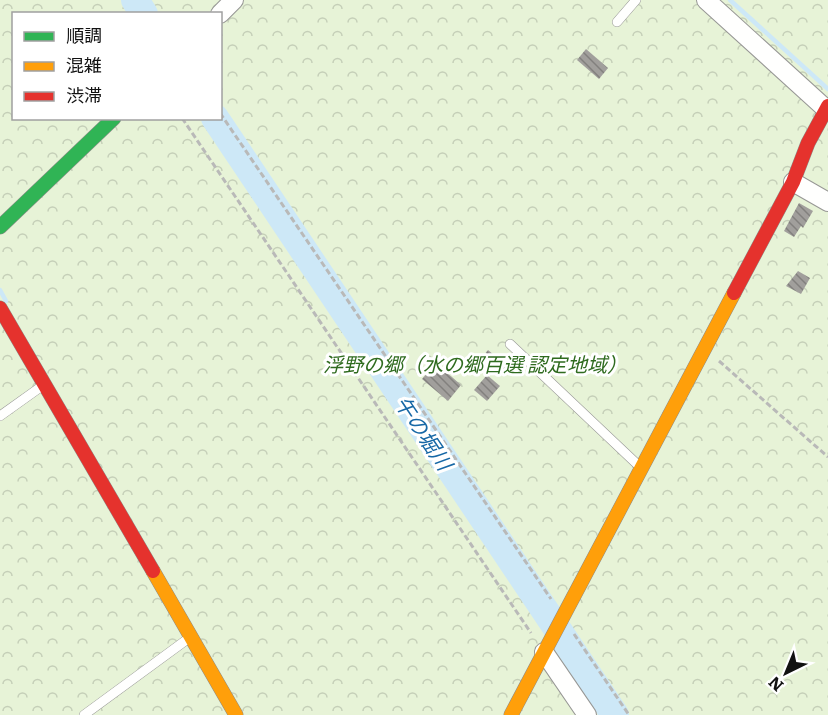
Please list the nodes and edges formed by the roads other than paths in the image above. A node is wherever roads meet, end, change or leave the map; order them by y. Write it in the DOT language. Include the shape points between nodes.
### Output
graph roads {
  1 [pos="234,0"];
  2 [pos="636,0"];
  3 [pos="706,0"];
  4 [pos="222,12"];
  5 [pos="616,22"];
  6 [pos="827,109"];
  7 [pos="112,120"];
  8 [pos="793,182"];
  9 [pos="828,202"];
  10 [pos="0,227"];
  11 [pos="0,308"];
  12 [pos="510,344"];
  13 [pos="44,384"];
  14 [pos="0,416"];
  15 [pos="641,468"];
  16 [pos="191,637"];
  17 [pos="546,648"];
  18 [pos="84,715"];
  19 [pos="236,715"];
  20 [pos="511,715"];
  21 [pos="587,715"];
  1 -- 4 [label="street"];
  2 -- 5 [label="lane"];
  3 -- 6 [label="street"];
  6 -- 8 [label="street"];
  7 -- 10 [label="street"];
  8 -- 9 [label="street"];
  8 -- 15 [label="street"];
  11 -- 13 [label="street"];
  12 -- 15 [label="lane"];
  13 -- 14 [label="lane"];
  13 -- 16 [label="street"];
  15 -- 17 [label="street"];
  16 -- 18 [label="lane"];
  16 -- 19 [label="street"];
  17 -- 20 [label="street"];
  17 -- 21 [label="street"];
}
